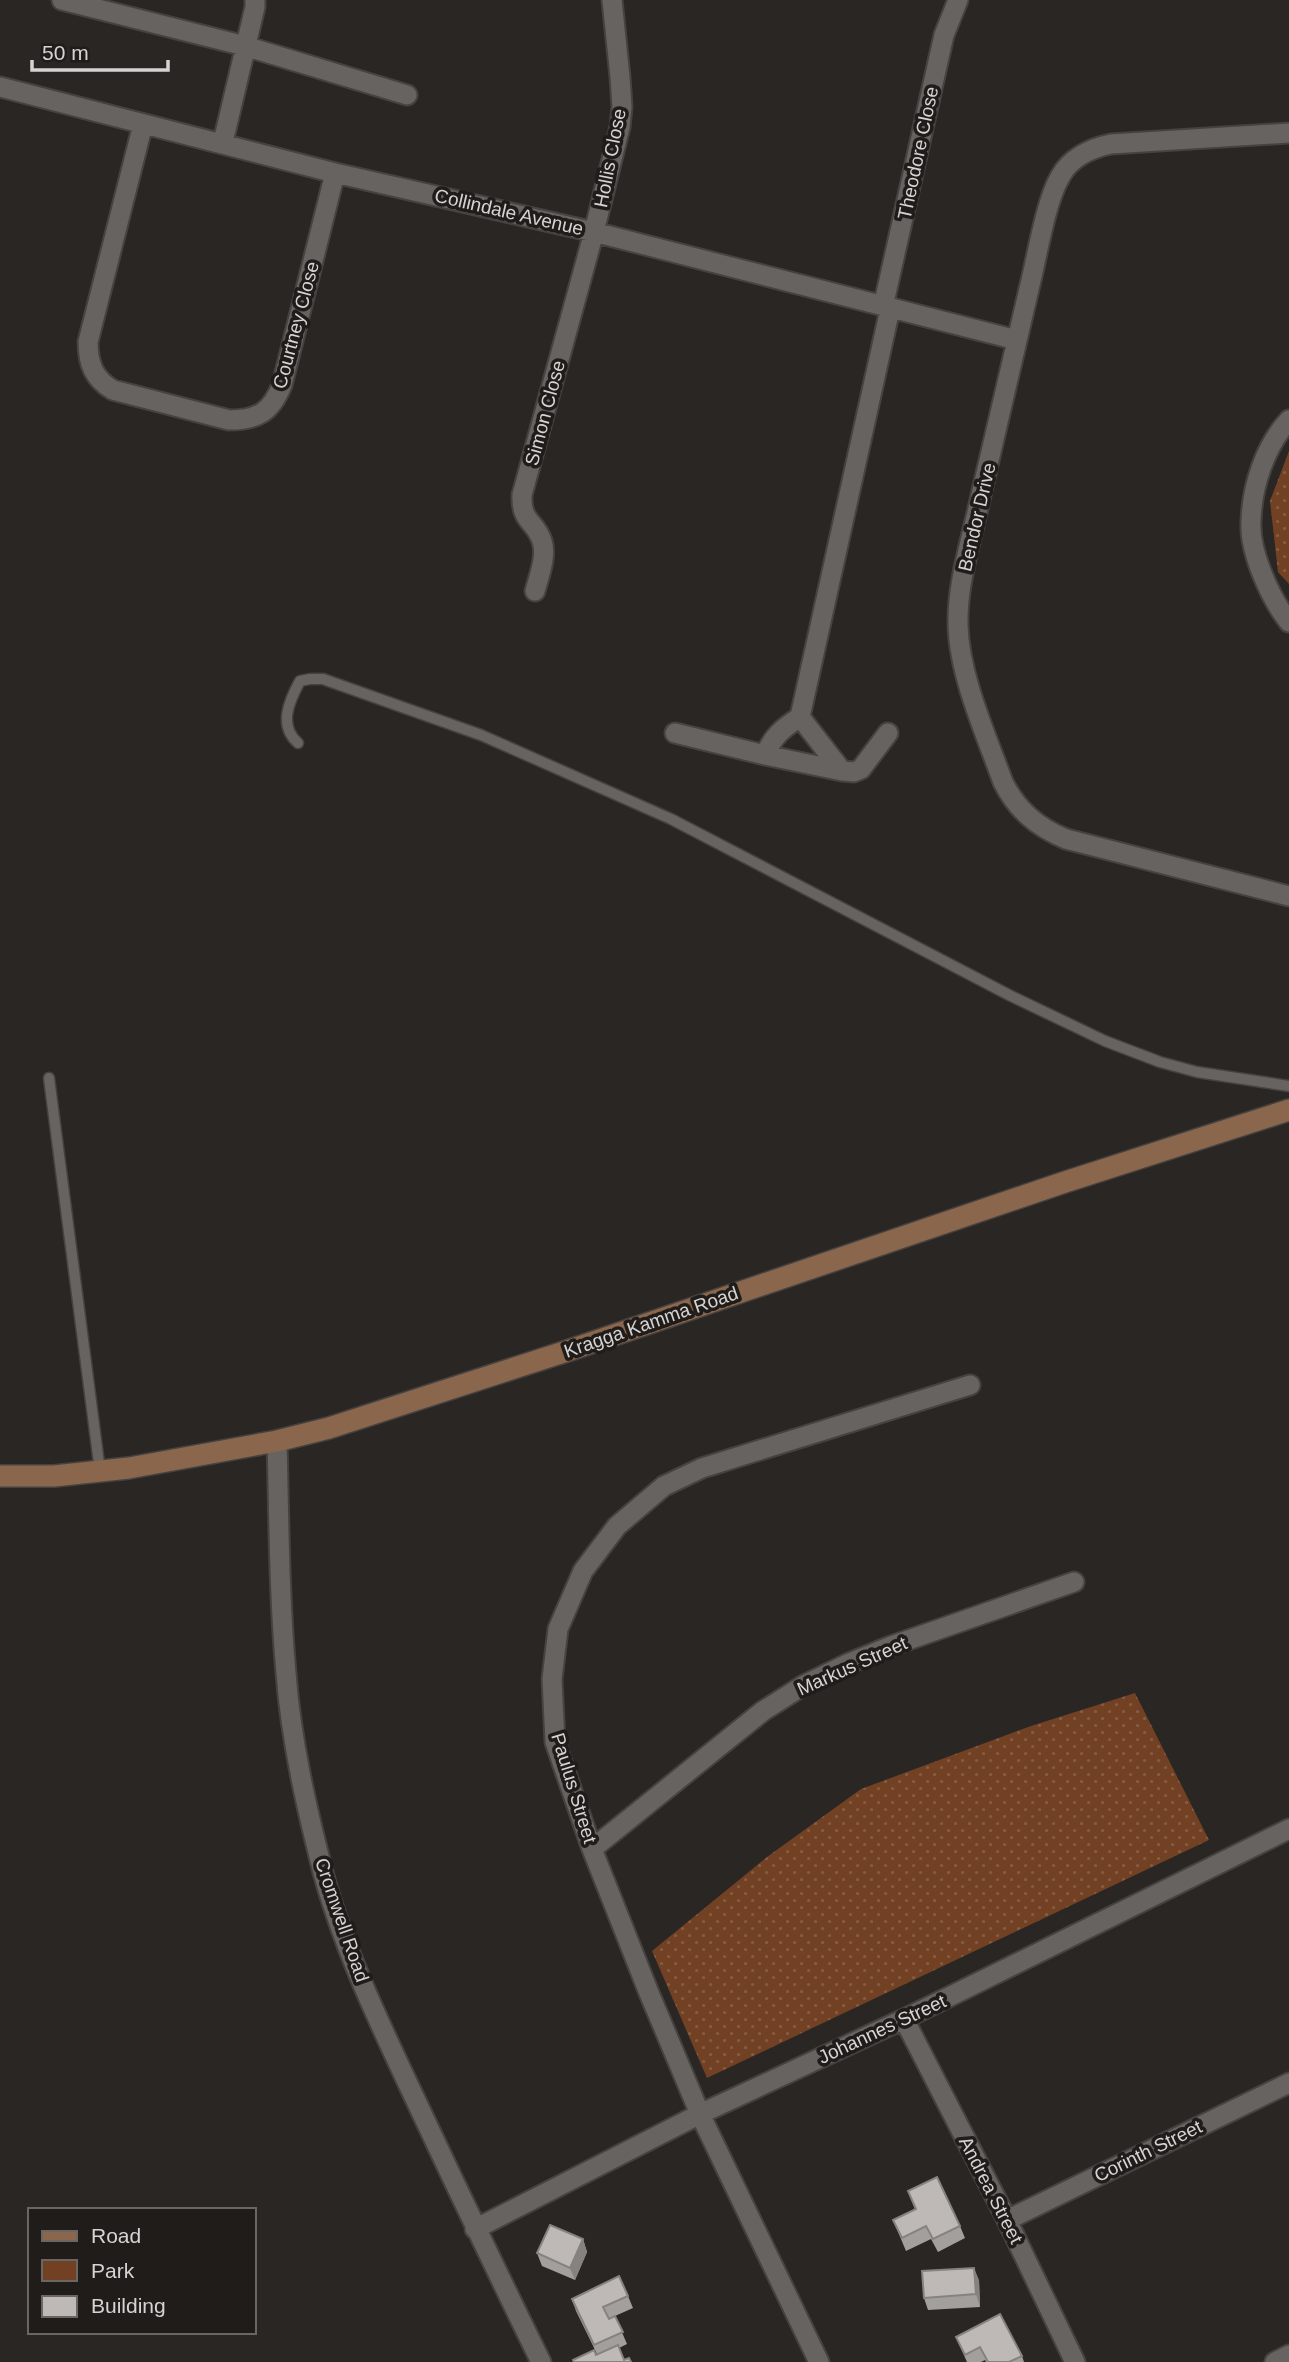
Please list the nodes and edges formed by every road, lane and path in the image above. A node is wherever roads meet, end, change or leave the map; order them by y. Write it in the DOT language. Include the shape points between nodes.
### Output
graph roads {
  1 [pos="62,0"];
  2 [pos="255,0"];
  3 [pos="612,0"];
  4 [pos="958,0"];
  5 [pos="245,47"];
  6 [pos="0,87"];
  7 [pos="407,95"];
  8 [pos="143,124"];
  9 [pos="1289,133"];
  10 [pos="223,142"];
  11 [pos="335,173"];
  12 [pos="594,232"];
  13 [pos="886,308"];
  14 [pos="1017,340"];
  15 [pos="1289,420"];
  16 [pos="535,591"];
  17 [pos="1289,622"];
  18 [pos="800,716"];
  19 [pos="675,733"];
  20 [pos="888,733"];
  21 [pos="298,743"];
  22 [pos="765,755"];
  23 [pos="842,771"];
  24 [pos="1289,896"];
  25 [pos="49,1078"];
  26 [pos="1289,1086"];
  27 [pos="1289,1110"];
  28 [pos="970,1385"];
  29 [pos="276,1441"];
  30 [pos="100,1472"];
  31 [pos="0,1478"];
  32 [pos="1074,1582"];
  33 [pos="1289,1829"];
  34 [pos="592,1850"];
  35 [pos="904,2019"];
  36 [pos="1289,2083"];
  37 [pos="700,2114"];
  38 [pos="1007,2220"];
  39 [pos="475,2229"];
  40 [pos="1289,2355"];
  41 [pos="541,2362"];
  42 [pos="819,2362"];
  43 [pos="1075,2362"];
  44 [pos="1275,2362"];
  1 -- 5 [label="street"];
  2 -- 5 [label="street"];
  3 -- 12 [label="street, Hollis Close" via="622,107"];
  4 -- 13 [label="street, Theodore Close" via="944,35"];
  5 -- 7 [label="street"];
  5 -- 10 [label="street"];
  6 -- 8 [label="street, Collindale Avenue"];
  8 -- 10 [label="street, Collindale Avenue"];
  8 -- 11 [label="street, Courtney Close" via="88,356 100,383 113,390 216,417 247,420 275,402"];
  9 -- 14 [label="street, Bendor Drive" via="1111,144 1072,162 1056,184"];
  10 -- 11 [label="street, Collindale Avenue"];
  11 -- 12 [label="street, Collindale Avenue"];
  12 -- 13 [label="street, Collindale Avenue"];
  12 -- 16 [label="street, Simon Close" via="522,495 522,509 543,544"];
  13 -- 14 [label="street, Collindale Avenue"];
  13 -- 18 [label="street, Theodore Close"];
  14 -- 24 [label="street, Bendor Drive" via="963,578 958,622 964,668 1011,799 1036,824 1066,839"];
  15 -- 17 [label="street" via="1278,432 1257,480 1250,523 1258,565"];
  18 -- 22 [label="street" via="778,731"];
  18 -- 23 [label="street"];
  19 -- 22 [label="street"];
  20 -- 23 [label="street" via="861,769"];
  21 -- 26 [label="lane" via="287,729 293,693 300,681 323,679 481,735 671,818 1105,1041 1197,1072"];
  22 -- 23 [label="street"];
  25 -- 30 [label="lane"];
  27 -- 29 [label="main road, Kragga Kamma Road" via="414,1401"];
  28 -- 34 [label="street, Paulus Street" via="702,1468 664,1486 617,1526 583,1571 558,1629 552,1679 555,1742"];
  29 -- 30 [label="main road, Kragga Kamma Road"];
  29 -- 39 [label="street, Cromwell Road" via="286,1675 325,1878 366,1991"];
  30 -- 31 [label="main road, Kragga Kamma Road"];
  32 -- 34 [label="street, Markus Street" via="891,1646 804,1685 763,1711"];
  33 -- 35 [label="street, Johannes Street"];
  34 -- 37 [label="street, Paulus Street"];
  35 -- 37 [label="street, Johannes Street"];
  35 -- 38 [label="street, Andrea Street"];
  36 -- 38 [label="street, Corinth Street"];
  37 -- 39 [label="street, Johannes Street"];
  37 -- 42 [label="street, Paulus Street"];
  38 -- 43 [label="street, Andrea Street"];
  39 -- 41 [label="street, Cromwell Road"];
  40 -- 44 [label="street"];
}
